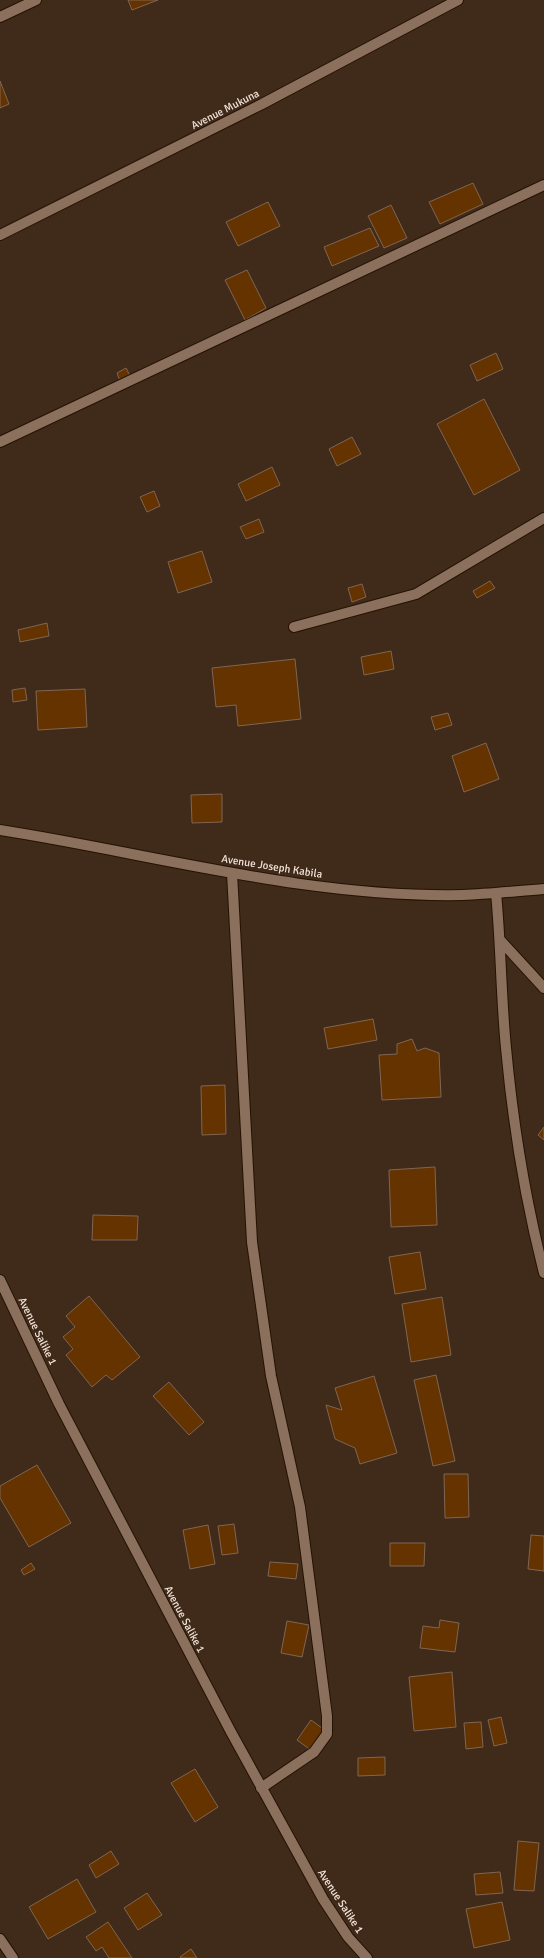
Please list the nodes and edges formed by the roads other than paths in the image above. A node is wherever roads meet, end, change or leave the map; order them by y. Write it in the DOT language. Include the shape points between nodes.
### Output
graph roads {
  1 [pos="36,0"];
  2 [pos="458,0"];
  3 [pos="0,17"];
  4 [pos="544,185"];
  5 [pos="0,235"];
  6 [pos="0,442"];
  7 [pos="544,518"];
  8 [pos="294,627"];
  9 [pos="0,830"];
  10 [pos="232,873"];
  11 [pos="544,889"];
  12 [pos="496,893"];
  13 [pos="500,940"];
  14 [pos="544,988"];
  15 [pos="544,1273"];
  16 [pos="0,1280"];
  17 [pos="261,1788"];
  18 [pos="0,1939"];
  19 [pos="13,1958"];
  20 [pos="366,1958"];
  1 -- 3 [label="street"];
  2 -- 5 [label="street, Avenue Mukuna" via="262,104"];
  4 -- 6 [label="street"];
  7 -- 8 [label="street" via="416,594"];
  9 -- 10 [label="street, Avenue Joseph Kabila"];
  10 -- 12 [label="street, Avenue Joseph Kabila" via="335,888 462,895"];
  10 -- 17 [label="street" via="252,1242 272,1376 300,1507 327,1716 326,1734 314,1752"];
  11 -- 12 [label="street, Avenue Joseph Kabila"];
  12 -- 13 [label="street"];
  13 -- 14 [label="street"];
  13 -- 15 [label="street" via="506,1048 518,1151"];
  16 -- 17 [label="street, Avenue Salike 1" via="67,1418"];
  17 -- 20 [label="street, Avenue Salike 1" via="323,1899 348,1937"];
  18 -- 19 [label="street"];
}
